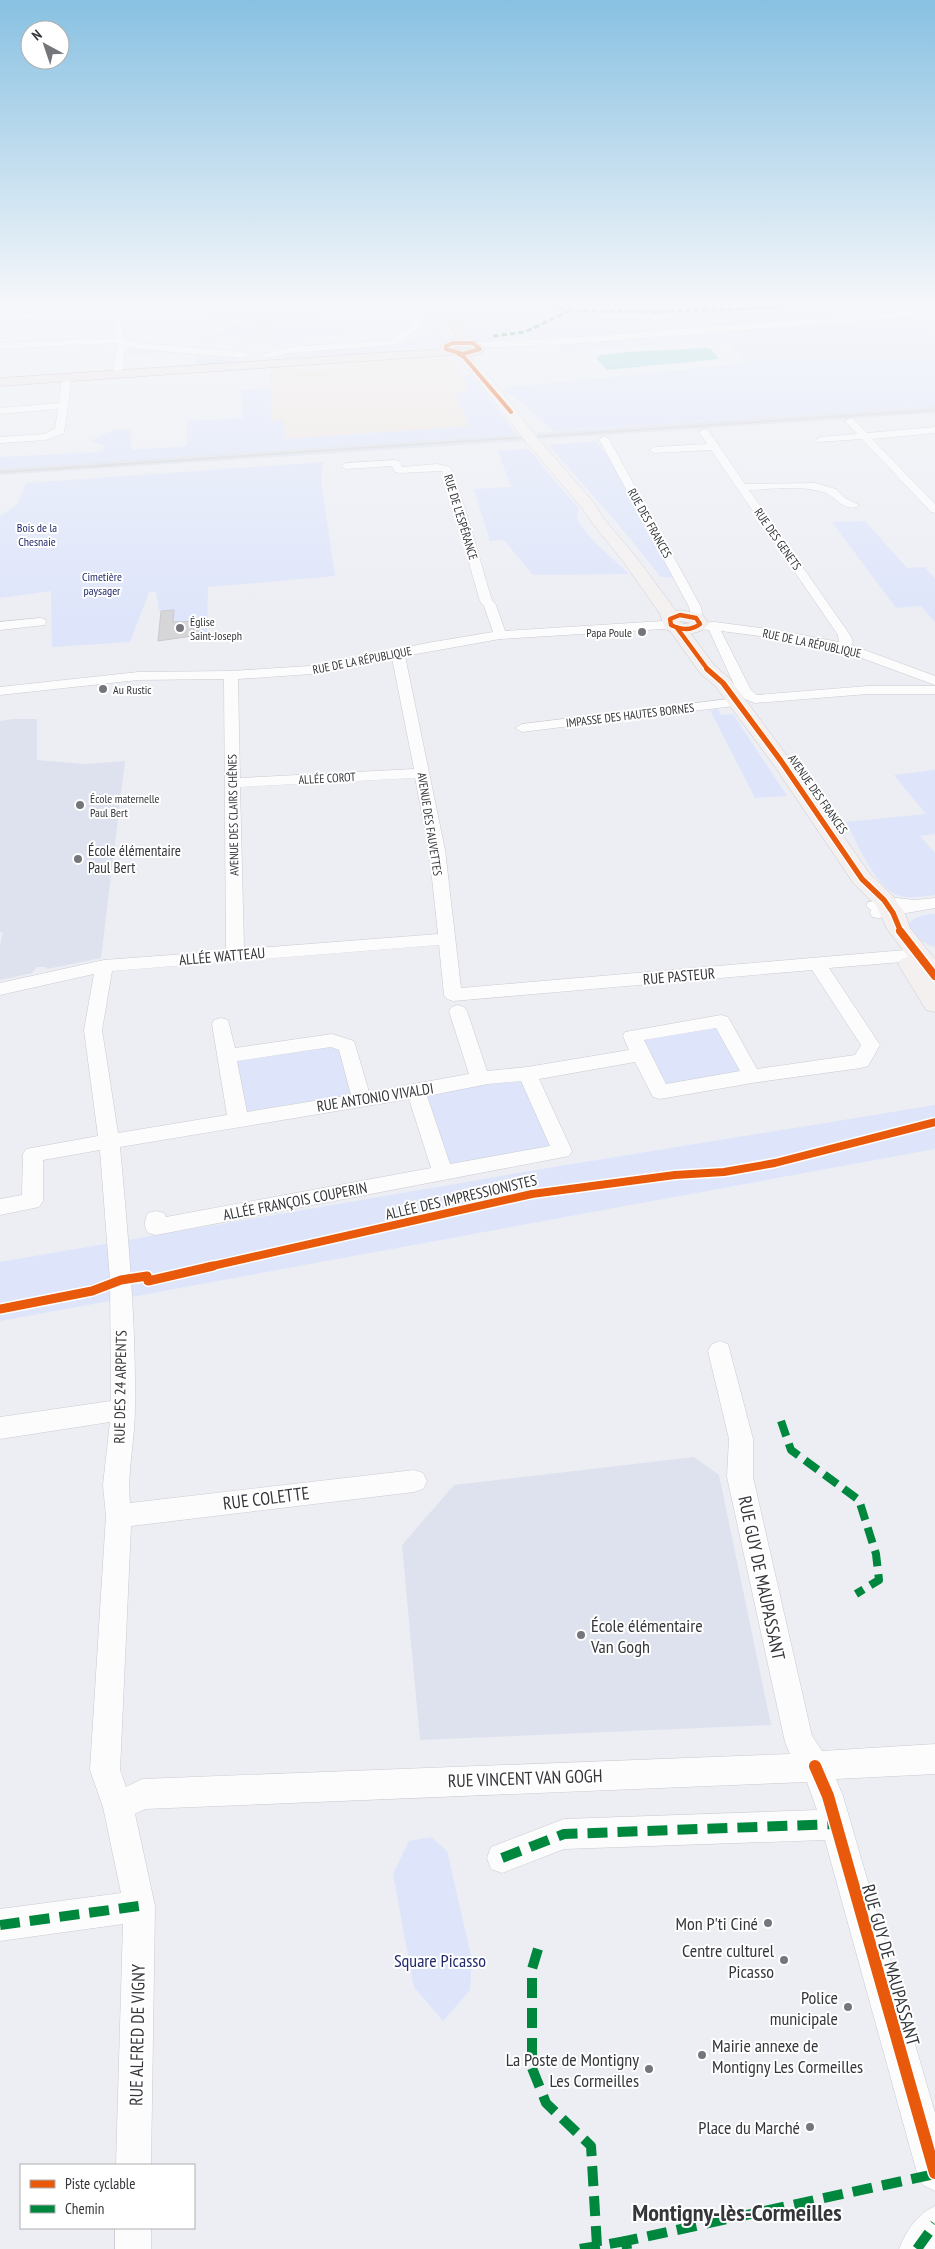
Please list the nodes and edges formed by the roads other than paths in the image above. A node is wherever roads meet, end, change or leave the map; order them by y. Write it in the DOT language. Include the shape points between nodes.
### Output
graph roads {
  1 [pos="62,411"];
  2 [pos="509,411"];
  3 [pos="850,421"];
  4 [pos="935,430"];
  5 [pos="704,432"];
  6 [pos="863,435"];
  7 [pos="604,439"];
  8 [pos="0,440"];
  9 [pos="821,440"];
  10 [pos="714,447"];
  11 [pos="654,450"];
  12 [pos="346,466"];
  13 [pos="742,487"];
  14 [pos="853,505"];
  15 [pos="935,510"];
  16 [pos="40,622"];
  17 [pos="688,622"];
  18 [pos="0,626"];
  19 [pos="500,635"];
  20 [pos="843,647"];
  21 [pos="398,654"];
  22 [pos="231,676"];
  23 [pos="935,681"];
  24 [pos="935,690"];
  25 [pos="0,691"];
  26 [pos="746,701"];
  27 [pos="522,728"];
  28 [pos="422,773"];
  29 [pos="233,783"];
  30 [pos="935,903"];
  31 [pos="883,909"];
  32 [pos="446,939"];
  33 [pos="909,952"];
  34 [pos="235,955"];
  35 [pos="817,964"];
  36 [pos="104,966"];
  37 [pos="935,976"];
  38 [pos="935,984"];
  39 [pos="0,989"];
  40 [pos="456,1003"];
  41 [pos="935,1004"];
  42 [pos="222,1024"];
  43 [pos="641,1054"];
  44 [pos="227,1056"];
  45 [pos="527,1074"];
  46 [pos="752,1076"];
  47 [pos="480,1079"];
  48 [pos="416,1091"];
  49 [pos="362,1100"];
  50 [pos="238,1119"];
  51 [pos="109,1141"];
  52 [pos="443,1174"];
  53 [pos="0,1207"];
  54 [pos="156,1218"];
  55 [pos="720,1351"];
  56 [pos="123,1410"];
  57 [pos="0,1428"];
  58 [pos="414,1481"];
  59 [pos="119,1516"];
  60 [pos="935,1759"];
  61 [pos="815,1766"];
  62 [pos="118,1807"];
  63 [pos="836,1824"];
  64 [pos="502,1858"];
  65 [pos="139,1906"];
  66 [pos="0,1925"];
  67 [pos="134,2164"];
  68 [pos="935,2173"];
  69 [pos="935,2224"];
  70 [pos="133,2229"];
  71 [pos="132,2249"];
  72 [pos="917,2249"];
  1 -- 8 [label="street" via="60,431 54,435"];
  2 -- 17 [label="main road, AVENUE DES FRANCES" via="632,561"];
  3 -- 6 [label="street"];
  4 -- 6 [label="street"];
  5 -- 10 [label="street, RUE DES GENETS"];
  6 -- 9 [label="street"];
  6 -- 15 [label="street"];
  7 -- 17 [label="street, RUE DES FRANCES"];
  10 -- 11 [label="street"];
  10 -- 13 [label="street, RUE DES GENETS"];
  12 -- 19 [label="street, RUE DE L'ESPÉRANCE" via="395,463 399,470 446,469 486,601"];
  13 -- 14 [label="street" via="809,485 832,491"];
  13 -- 20 [label="street, RUE DES GENETS" via="844,635 846,642"];
  16 -- 18 [label="street"];
  17 -- 19 [label="street, RUE DE LA RÉPUBLIQUE"];
  17 -- 20 [label="street, RUE DE LA RÉPUBLIQUE"];
  17 -- 26 [label="main road, AVENUE DES FRANCES" via="707,669"];
  17 -- 26 [label="street, AVENUE DES FRANCES" via="715,630 737,681 747,694"];
  19 -- 21 [label="street, RUE DE LA RÉPUBLIQUE"];
  20 -- 23 [label="street, RUE DE LA RÉPUBLIQUE"];
  21 -- 22 [label="street, RUE DE LA RÉPUBLIQUE" via="326,669"];
  21 -- 28 [label="street, AVENUE DES FAUVETTES"];
  22 -- 25 [label="street, RUE DE LA RÉPUBLIQUE" via="120,678"];
  22 -- 29 [label="street, AVENUE DES CLAIRS CHÊNES"];
  24 -- 26 [label="street, IMPASSE DES HAUTES BORNES" via="868,690"];
  26 -- 27 [label="street, IMPASSE DES HAUTES BORNES"];
  26 -- 31 [label="main road, AVENUE DES FRANCES" via="862,879 864,888"];
  28 -- 29 [label="street, ALLÉE COROT"];
  28 -- 32 [label="street, AVENUE DES FAUVETTES" via="437,850"];
  29 -- 34 [label="street, AVENUE DES CLAIRS CHÊNES"];
  30 -- 31 [label="street"];
  31 -- 33 [label="main road, AVENUE DES FRANCES"];
  32 -- 34 [label="street, ALLÉE WATTEAU"];
  32 -- 40 [label="street, AVENUE DES FAUVETTES"];
  33 -- 35 [label="street, RUE PASTEUR"];
  33 -- 37 [label="main road, AVENUE DES FRANCES"];
  33 -- 38 [label="street"];
  33 -- 41 [label="main road, AVENUE DES FRANCES"];
  34 -- 36 [label="street, ALLÉE WATTEAU"];
  35 -- 40 [label="street, RUE PASTEUR"];
  35 -- 46 [label="street" via="872,1046 861,1061"];
  36 -- 39 [label="street, ALLÉE WATTEAU"];
  36 -- 51 [label="street, RUE DES 24 ARPENTS" via="93,1030"];
  40 -- 47 [label="street, AVENUE DES FAUVETTES"];
  42 -- 44 [label="street"];
  43 -- 45 [label="street, RUE ANTONIO VIVALDI"];
  43 -- 46 [label="street" via="660,1092"];
  43 -- 46 [label="street" via="632,1036 721,1020"];
  44 -- 49 [label="street" via="332,1040 347,1046"];
  44 -- 50 [label="street"];
  45 -- 47 [label="street, RUE ANTONIO VIVALDI"];
  45 -- 52 [label="street" via="562,1151"];
  47 -- 48 [label="street, RUE ANTONIO VIVALDI"];
  48 -- 49 [label="street, RUE ANTONIO VIVALDI"];
  48 -- 52 [label="street"];
  49 -- 50 [label="street, RUE ANTONIO VIVALDI"];
  50 -- 51 [label="street, RUE ANTONIO VIVALDI"];
  51 -- 53 [label="street, RUE ANTONIO VIVALDI" via="33,1154 32,1201"];
  51 -- 56 [label="street, RUE DES 24 ARPENTS" via="121,1280"];
  52 -- 54 [label="street, ALLÉE FRANÇOIS COUPERIN" via="156,1227"];
  55 -- 61 [label="street, RUE GUY DE MAUPASSANT" via="741,1439 740,1478 765,1595 799,1742"];
  56 -- 57 [label="street"];
  56 -- 59 [label="street, RUE DES 24 ARPENTS" via="116,1485"];
  58 -- 59 [label="street, RUE COLETTE"];
  59 -- 62 [label="street, RUE DES 24 ARPENTS" via="105,1770"];
  60 -- 61 [label="street, RUE VINCENT VAN GOGH"];
  61 -- 62 [label="street, RUE VINCENT VAN GOGH" via="142,1794"];
  61 -- 63 [label="street, RUE GUY DE MAUPASSANT"];
  62 -- 65 [label="street, RUE ALFRED DE VIGNY"];
  63 -- 64 [label="street" via="564,1834"];
  63 -- 68 [label="street, RUE GUY DE MAUPASSANT"];
  65 -- 66 [label="street"];
  65 -- 67 [label="street, RUE ALFRED DE VIGNY"];
  69 -- 72 [label="street"];
  70 -- 71 [label="street"];
}
